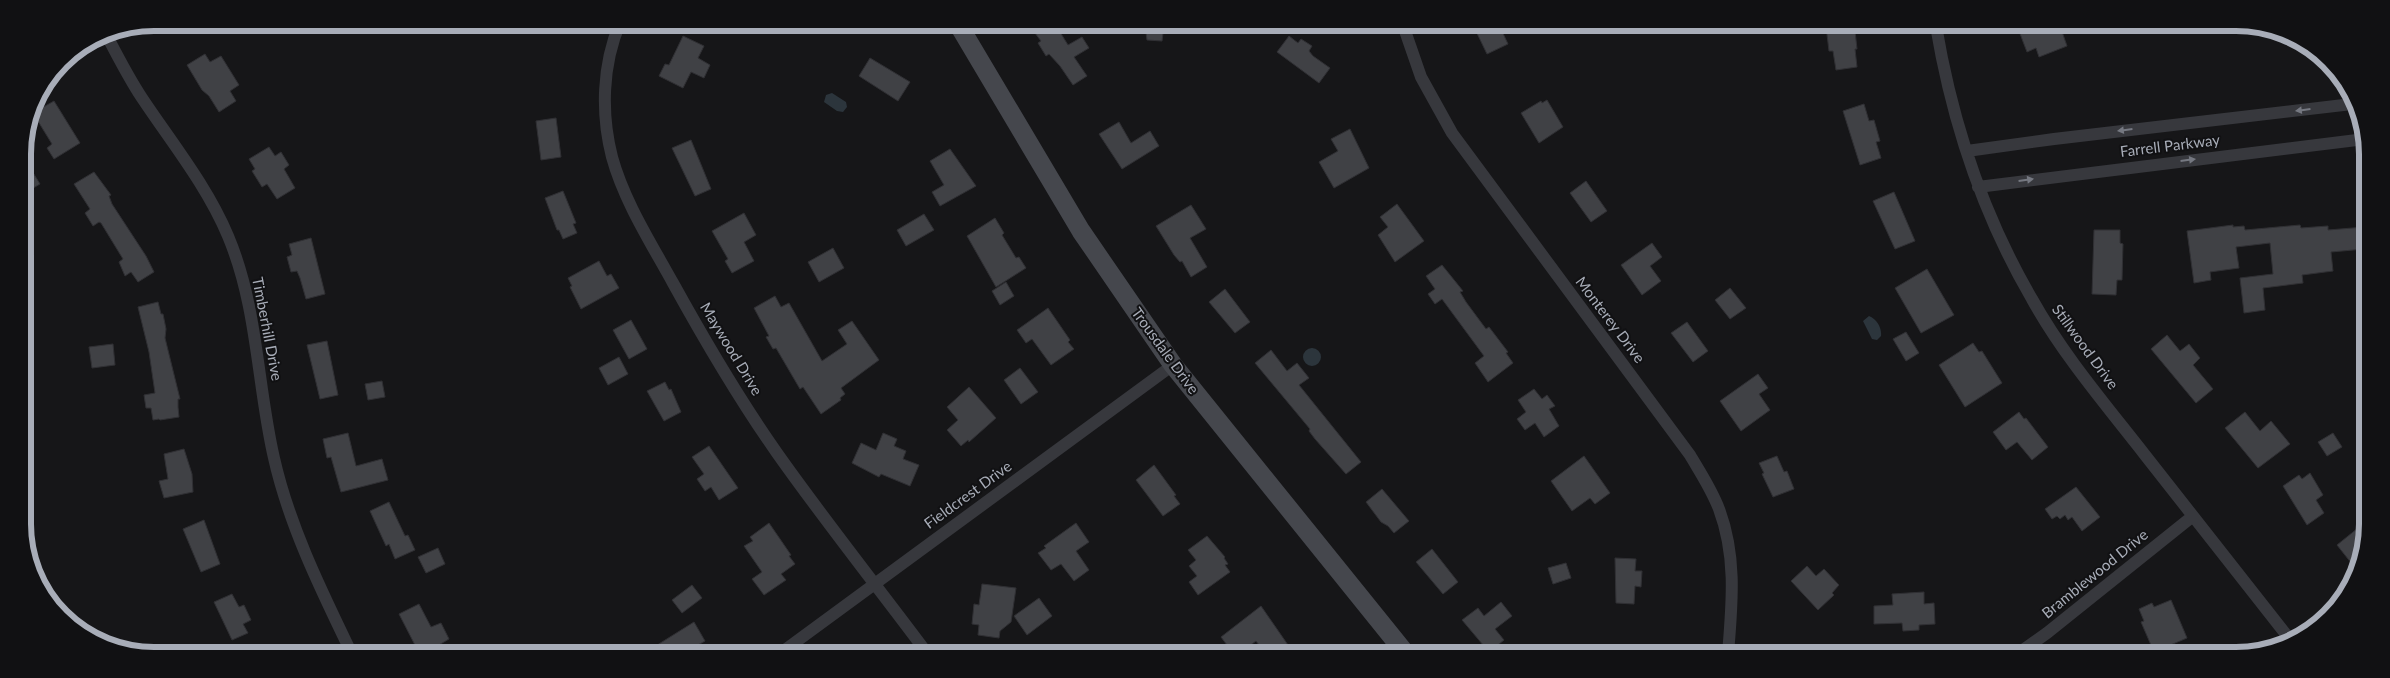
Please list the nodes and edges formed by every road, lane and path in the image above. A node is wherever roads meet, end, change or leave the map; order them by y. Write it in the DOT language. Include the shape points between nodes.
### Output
graph roads {
  1 [pos="1406,31"];
  2 [pos="1937,31"];
  3 [pos="618,32"];
  4 [pos="963,32"];
  5 [pos="109,40"];
  6 [pos="2348,104"];
  7 [pos="2358,140"];
  8 [pos="1967,151"];
  9 [pos="1978,186"];
  10 [pos="1173,365"];
  11 [pos="2193,516"];
  12 [pos="874,585"];
  13 [pos="2287,635"];
  14 [pos="1400,646"];
  15 [pos="1729,646"];
  16 [pos="2029,646"];
  17 [pos="349,647"];
  18 [pos="789,647"];
  19 [pos="921,647"];
  1 -- 15 [label="street, Monterey Drive" via="1421,77 1452,133 1679,439 1710,489 1730,554 1733,583"];
  2 -- 8 [label="street, Stillwood Drive"];
  3 -- 12 [label="street, Maywood Drive" via="606,74 606,115 613,158 629,200 735,390"];
  4 -- 10 [label="street, Trousdale Drive" via="1081,231"];
  5 -- 17 [label="street, Timberhill Drive" via="131,81 194,174 228,236 254,333 277,470 312,566"];
  6 -- 8 [label="street, one-way"];
  9 -- 7 [label="street, Farrell Parkway, one-way"];
  8 -- 9 [label="street, Stillwood Drive"];
  9 -- 11 [label="street, Stillwood Drive" via="2009,256 2048,326"];
  10 -- 12 [label="street, Fieldcrest Drive"];
  10 -- 14 [label="street, Trousdale Drive"];
  11 -- 13 [label="street, Stillwood Drive"];
  11 -- 16 [label="street, Bramblewood Drive"];
  12 -- 18 [label="street, Fieldcrest Drive"];
  12 -- 19 [label="street, Maywood Drive"];
}
